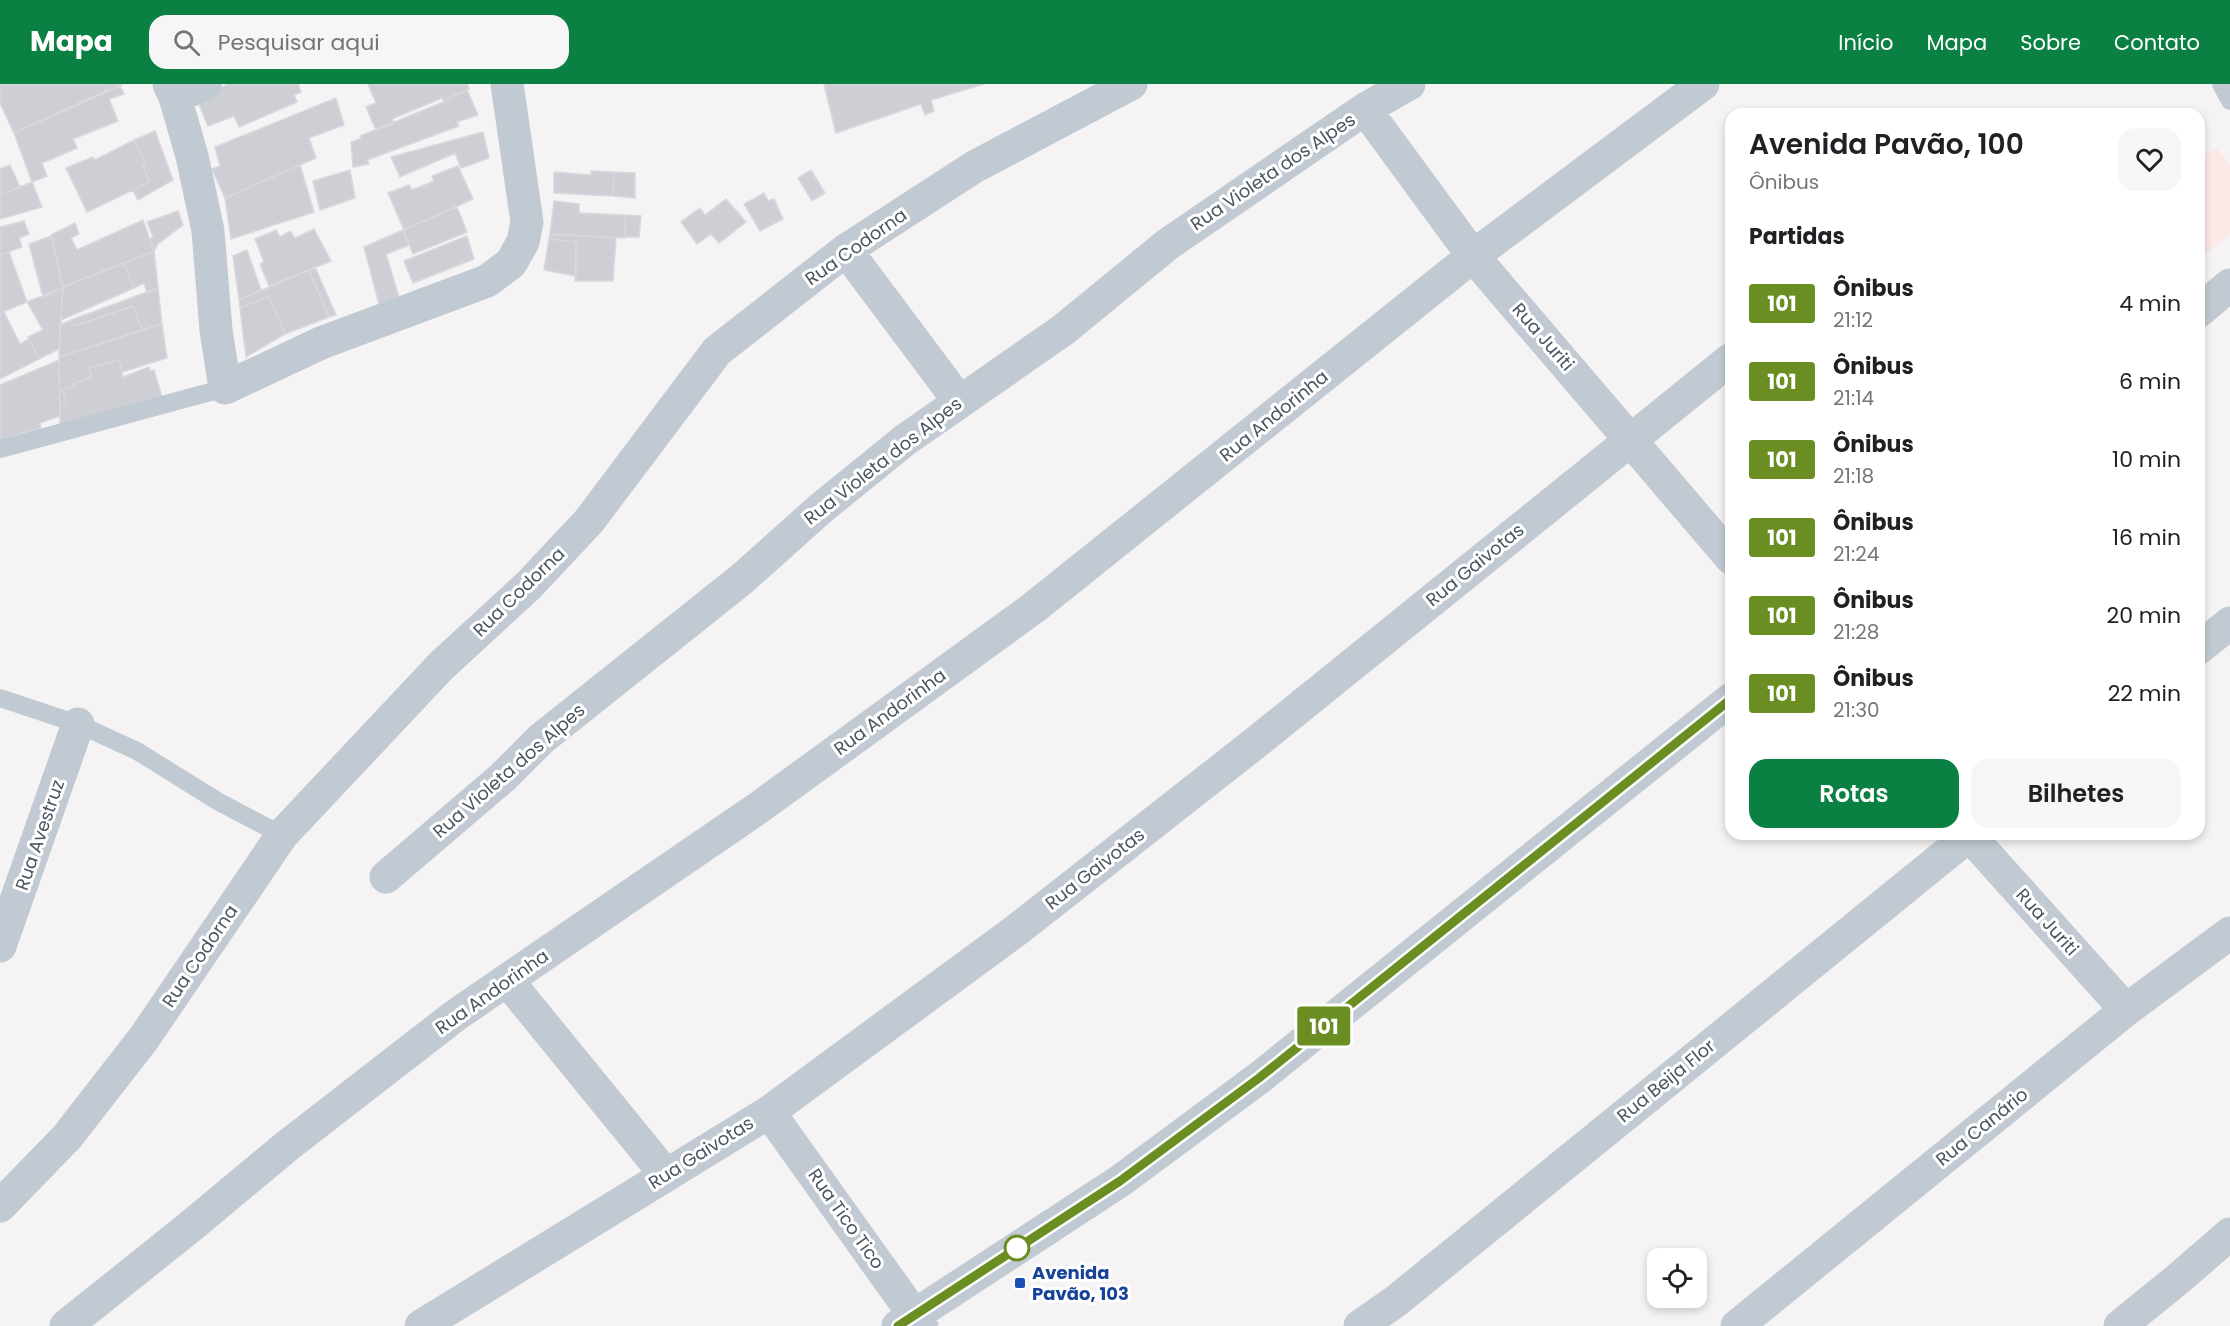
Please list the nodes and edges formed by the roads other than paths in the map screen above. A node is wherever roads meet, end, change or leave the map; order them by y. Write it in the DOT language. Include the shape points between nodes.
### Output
graph roads {
  1 [pos="205,84"];
  2 [pos="507,84"];
  3 [pos="1131,84"];
  4 [pos="1409,84"];
  5 [pos="1703,84"];
  6 [pos="2221,84"];
  7 [pos="172,91"];
  8 [pos="2230,101"];
  9 [pos="1365,109"];
  10 [pos="846,250"];
  11 [pos="1473,256"];
  12 [pos="2230,285"];
  13 [pos="2205,306"];
  14 [pos="1725,364"];
  15 [pos="225,388"];
  16 [pos="959,401"];
  17 [pos="1631,439"];
  18 [pos="0,449"];
  19 [pos="1725,551"];
  20 [pos="2230,623"];
  21 [pos="2205,643"];
  22 [pos="0,698"];
  23 [pos="1725,704"];
  24 [pos="78,724"];
  25 [pos="282,835"];
  26 [pos="1963,840"];
  27 [pos="1975,840"];
  28 [pos="386,877"];
  29 [pos="2230,933"];
  30 [pos="0,946"];
  31 [pos="507,980"];
  32 [pos="2126,1010"];
  33 [pos="769,1112"];
  34 [pos="666,1175"];
  35 [pos="0,1206"];
  36 [pos="2230,1234"];
  37 [pos="912,1322"];
  38 [pos="66,1326"];
  39 [pos="421,1326"];
  40 [pos="1360,1326"];
  41 [pos="1737,1326"];
  42 [pos="2120,1326"];
  1 -- 7 [label="street"];
  2 -- 15 [label="street" via="527,222 523,242 512,263 487,281 321,343"];
  3 -- 10 [label="street, Rua Codorna" via="974,167"];
  4 -- 9 [label="street, Rua Violeta dos Alpes"];
  5 -- 11 [label="street, Rua Andorinha"];
  6 -- 8 [label="lane"];
  7 -- 15 [label="street" via="192,156 208,231"];
  9 -- 11 [label="street, Rua Juriti"];
  9 -- 16 [label="street, Rua Violeta dos Alpes" via="1168,244 1063,330"];
  10 -- 16 [label="street"];
  10 -- 25 [label="street, Rua Codorna" via="717,351 589,521 529,585 441,666"];
  11 -- 17 [label="street, Rua Juriti"];
  11 -- 31 [label="street, Rua Andorinha" via="1032,609 761,806"];
  12 -- 13 [label="street"];
  14 -- 17 [label="street, Rua Gaivotas"];
  15 -- 18 [label="lane"];
  16 -- 28 [label="street, Rua Violeta dos Alpes" via="880,460 743,578 541,739 503,777"];
  17 -- 19 [label="street, Rua Juriti"];
  17 -- 33 [label="street, Rua Gaivotas" via="1018,929"];
  20 -- 21 [label="street"];
  22 -- 24 [label="lane"];
  23 -- 37 [label="street" via="1259,1078 1120,1181"];
  24 -- 25 [label="lane" via="137,751 219,802"];
  24 -- 30 [label="street, Rua Avestruz"];
  25 -- 35 [label="street, Rua Codorna" via="144,1038 67,1137"];
  26 -- 40 [label="street, Rua Beija Flor" via="1396,1301"];
  27 -- 32 [label="street, Rua Juriti"];
  29 -- 32 [label="street, Rua Canário"];
  31 -- 34 [label="street"];
  31 -- 38 [label="street, Rua Andorinha" via="287,1146"];
  32 -- 41 [label="street, Rua Canário"];
  33 -- 34 [label="street, Rua Gaivotas"];
  33 -- 37 [label="street, Rua Tico Tico"];
  34 -- 39 [label="street, Rua Gaivotas"];
  36 -- 42 [label="street"];
}
